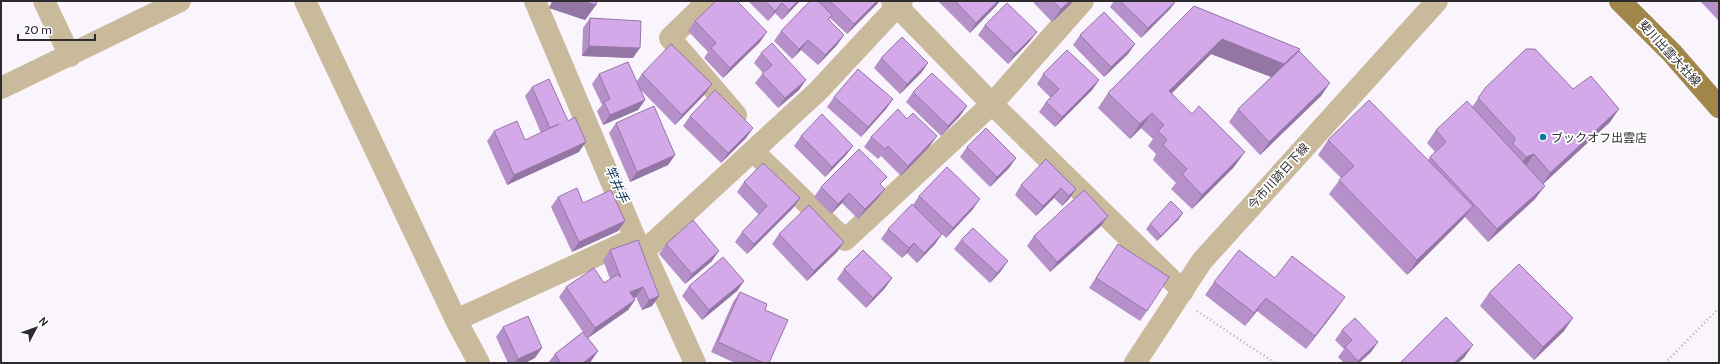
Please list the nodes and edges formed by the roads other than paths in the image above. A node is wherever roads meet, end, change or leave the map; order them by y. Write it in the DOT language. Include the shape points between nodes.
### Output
graph roads {
  1 [pos="44,1"];
  2 [pos="180,1"];
  3 [pos="305,1"];
  4 [pos="535,1"];
  5 [pos="708,1"];
  6 [pos="1083,1"];
  7 [pos="1437,1"];
  8 [pos="1620,1"];
  9 [pos="897,3"];
  10 [pos="70,56"];
  11 [pos="1,88"];
  12 [pos="992,104"];
  13 [pos="1719,107"];
  14 [pos="757,147"];
  15 [pos="640,244"];
  16 [pos="1181,295"];
  17 [pos="456,320"];
  18 [pos="479,363"];
  19 [pos="695,363"];
  20 [pos="1134,363"];
  1 -- 10 [label="street"];
  2 -- 10 [label="street"];
  3 -- 17 [label="street"];
  4 -- 15 [label="street"];
  5 -- 14 [label="street" via="670,38"];
  6 -- 12 [label="street"];
  7 -- 16 [label="street, 今市川跡日下線" via="1202,261"];
  8 -- 13 [label="main road, 斐川出雲大社線" via="1672,53"];
  9 -- 12 [label="street"];
  9 -- 14 [label="street" via="818,91"];
  10 -- 11 [label="street"];
  12 -- 14 [label="street" via="845,240"];
  12 -- 16 [label="street"];
  14 -- 15 [label="street"];
  15 -- 17 [label="street"];
  15 -- 19 [label="street"];
  16 -- 20 [label="street, 今市川跡日下線"];
  17 -- 18 [label="street"];
}
